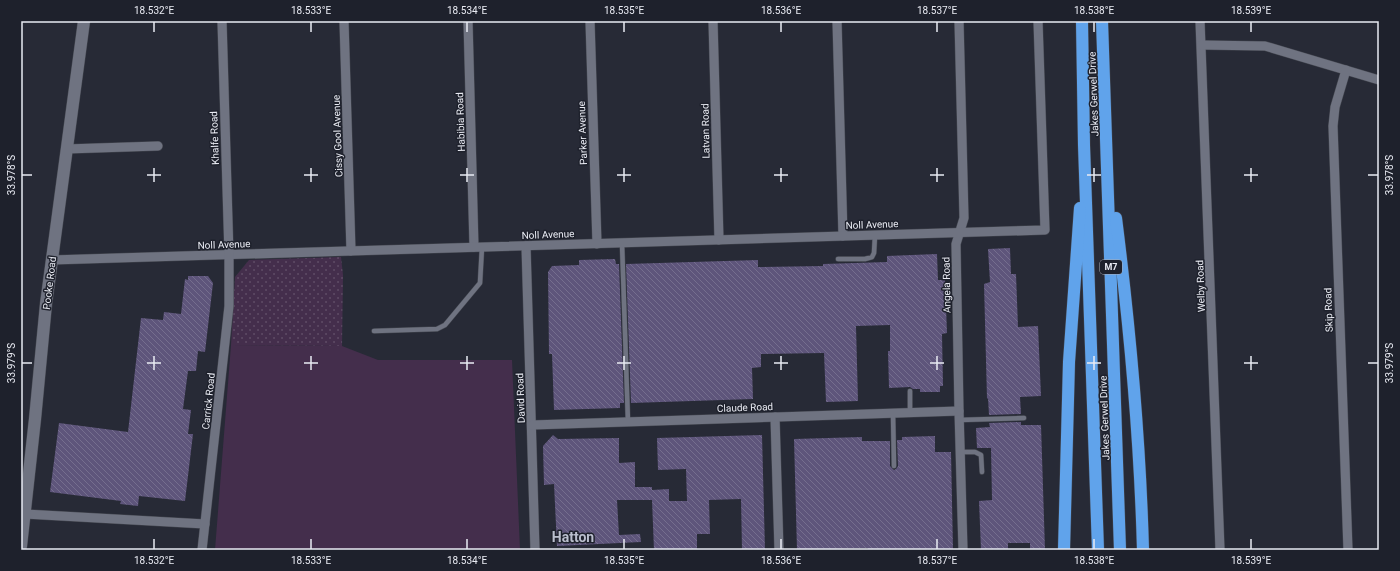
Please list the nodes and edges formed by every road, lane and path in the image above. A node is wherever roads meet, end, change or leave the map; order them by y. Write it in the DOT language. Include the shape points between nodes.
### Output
graph roads {
  1 [pos="84,21"];
  2 [pos="222,21"];
  3 [pos="344,21"];
  4 [pos="468,21"];
  5 [pos="590,21"];
  6 [pos="713,21"];
  7 [pos="836,21"];
  8 [pos="959,21"];
  9 [pos="1038,21"];
  10 [pos="1082,21"];
  11 [pos="1102,21"];
  12 [pos="1200,21"];
  13 [pos="1202,45"];
  14 [pos="1346,70"];
  15 [pos="1379,80"];
  16 [pos="1106,142"];
  17 [pos="1084,145"];
  18 [pos="158,146"];
  19 [pos="66,149"];
  20 [pos="960,233"];
  21 [pos="875,235"];
  22 [pos="843,236"];
  23 [pos="719,240"];
  24 [pos="622,243"];
  25 [pos="597,244"];
  26 [pos="526,246"];
  27 [pos="478,247"];
  28 [pos="351,251"];
  29 [pos="229,255"];
  30 [pos="838,259"];
  31 [pos="51,260"];
  32 [pos="374,331"];
  33 [pos="910,391"];
  34 [pos="893,413"];
  35 [pos="910,413"];
  36 [pos="959,416"];
  37 [pos="775,417"];
  38 [pos="1024,418"];
  39 [pos="628,422"];
  40 [pos="532,425"];
  41 [pos="960,452"];
  42 [pos="894,466"];
  43 [pos="982,472"];
  44 [pos="25,514"];
  45 [pos="205,524"];
  46 [pos="21,546"];
  47 [pos="202,550"];
  48 [pos="535,550"];
  49 [pos="779,550"];
  50 [pos="963,550"];
  51 [pos="1064,550"];
  52 [pos="1098,550"];
  53 [pos="1120,550"];
  54 [pos="1143,550"];
  55 [pos="1220,550"];
  56 [pos="1348,550"];
  1 -- 19 [label="street, Pooke Road"];
  2 -- 29 [label="street, Khalfe Road"];
  3 -- 28 [label="street, Cissy Gool Avenue"];
  4 -- 27 [label="street, Habibia Road"];
  5 -- 25 [label="street, Parker Avenue"];
  6 -- 23 [label="street, Latvan Road"];
  7 -- 22 [label="street"];
  8 -- 20 [label="street, Angela Road" via="964,218"];
  9 -- 20 [label="street, Noll Avenue" via="1045,230"];
  10 -- 17 [label="highway, Jakes Gerwel Drive / M7"];
  11 -- 16 [label="highway, Jakes Gerwel Drive / M7"];
  12 -- 13 [label="street, Welby Road"];
  13 -- 14 [label="street" via="1265,46"];
  13 -- 55 [label="street, Welby Road"];
  14 -- 15 [label="street"];
  14 -- 56 [label="street, Skip Road" via="1335,107 1333,126"];
  16 -- 53 [label="highway, Jakes Gerwel Drive / M7"];
  16 -- 54 [label="highway" via="1132,362"];
  17 -- 51 [label="highway" via="1069,362"];
  17 -- 52 [label="highway, Jakes Gerwel Drive / M7"];
  18 -- 19 [label="street"];
  19 -- 31 [label="street, Pooke Road"];
  20 -- 21 [label="street, Noll Avenue"];
  20 -- 36 [label="street, Angela Road" via="956,244"];
  21 -- 22 [label="street, Noll Avenue"];
  21 -- 30 [label="lane" via="872,256 865,259"];
  22 -- 23 [label="street, Noll Avenue"];
  23 -- 24 [label="street, Noll Avenue"];
  24 -- 25 [label="street, Noll Avenue"];
  24 -- 39 [label="lane"];
  25 -- 26 [label="street, Noll Avenue"];
  26 -- 27 [label="street, Noll Avenue"];
  26 -- 40 [label="street, David Road"];
  27 -- 28 [label="street, Noll Avenue"];
  27 -- 32 [label="lane" via="480,283 445,325 437,330"];
  28 -- 29 [label="street, Noll Avenue"];
  29 -- 31 [label="street, Noll Avenue"];
  29 -- 45 [label="street, Carrick Road" via="228,313"];
  31 -- 44 [label="street, Pooke Road"];
  33 -- 35 [label="lane"];
  34 -- 35 [label="street, Claude Road"];
  34 -- 37 [label="street, Claude Road"];
  34 -- 42 [label="lane"];
  35 -- 36 [label="street, Claude Road"];
  36 -- 38 [label="lane"];
  36 -- 41 [label="street, Angela Road"];
  37 -- 39 [label="street, Claude Road"];
  37 -- 49 [label="street"];
  39 -- 40 [label="street, Claude Road"];
  40 -- 48 [label="street, David Road"];
  41 -- 43 [label="lane" via="975,452 981,455"];
  41 -- 50 [label="street, Angela Road"];
  44 -- 45 [label="street"];
  44 -- 46 [label="street, Pooke Road"];
  45 -- 47 [label="street, Carrick Road"];
}
